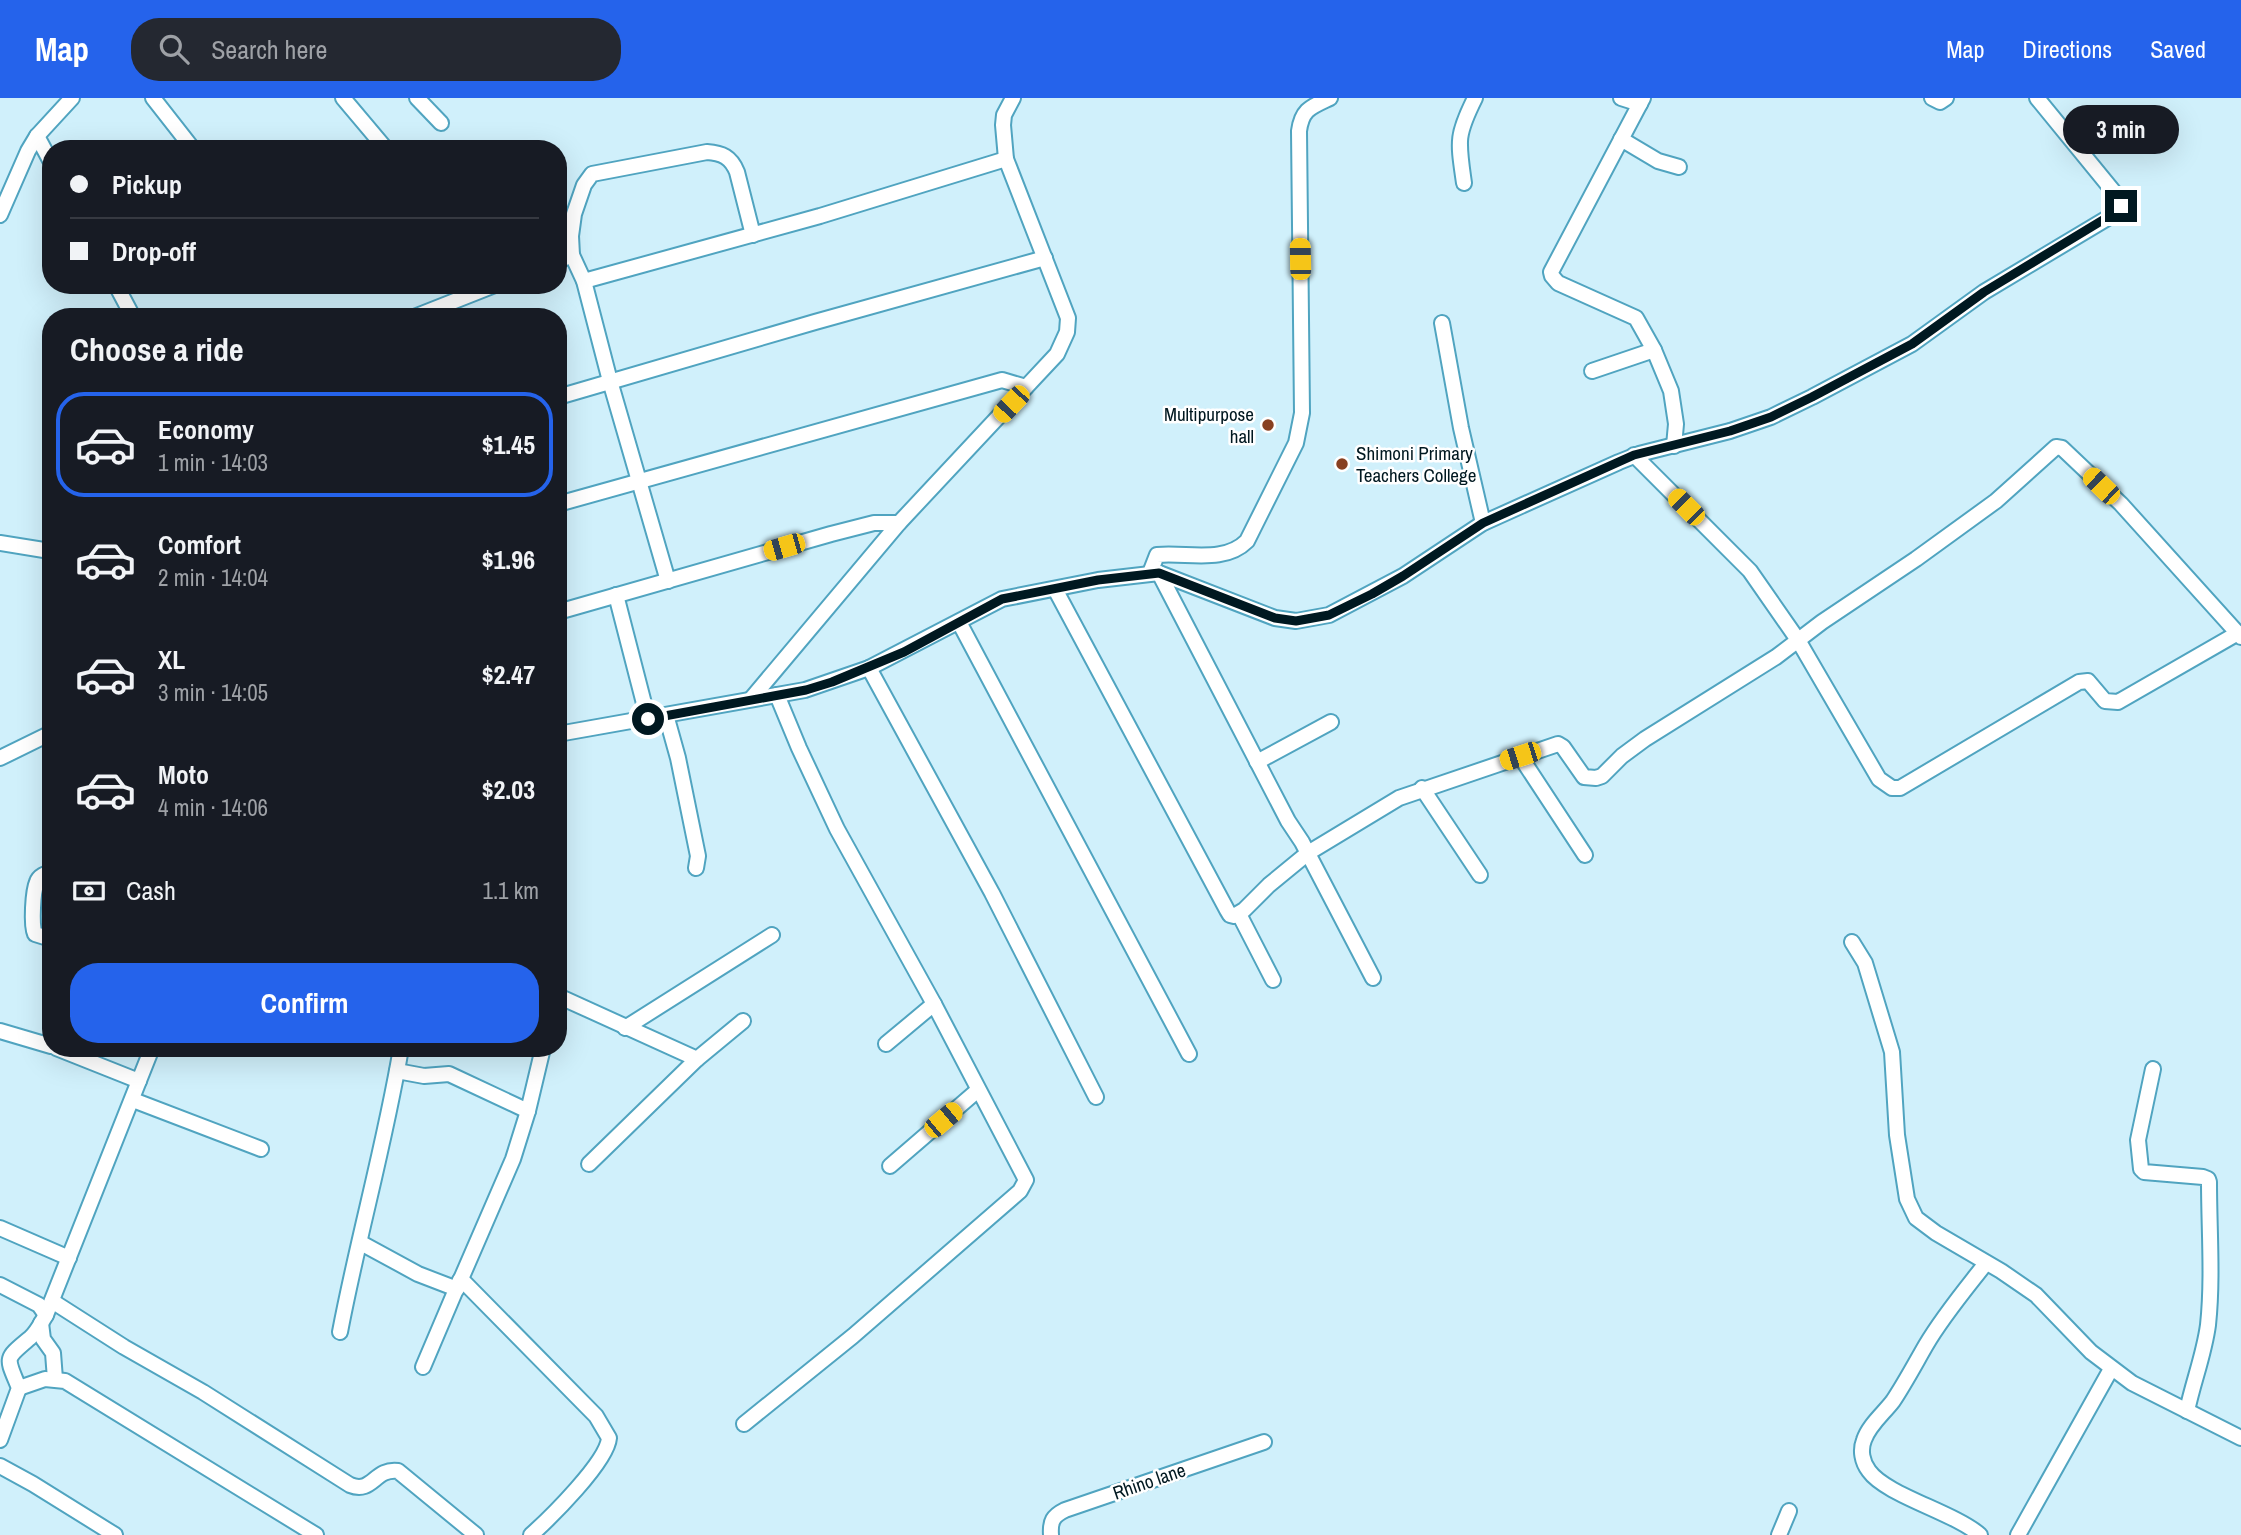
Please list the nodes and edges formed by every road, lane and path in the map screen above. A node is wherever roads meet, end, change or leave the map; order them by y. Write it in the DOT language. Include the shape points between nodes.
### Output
graph roads {
  1 [pos="72,98"];
  2 [pos="153,98"];
  3 [pos="418,98"];
  4 [pos="1013,98"];
  5 [pos="1330,98"];
  6 [pos="1475,98"];
  7 [pos="1621,98"];
  8 [pos="1932,98"];
  9 [pos="1946,98"];
  10 [pos="2037,98"];
  11 [pos="351,101"];
  12 [pos="1642,101"];
  13 [pos="441,123"];
  14 [pos="37,136"];
  15 [pos="1621,139"];
  16 [pos="186,140"];
  17 [pos="379,140"];
  18 [pos="42,145"];
  19 [pos="1006,159"];
  20 [pos="1679,167"];
  21 [pos="1464,183"];
  22 [pos="1,207"];
  23 [pos="752,234"];
  24 [pos="567,251"];
  25 [pos="1045,258"];
  26 [pos="567,260"];
  27 [pos="584,281"];
  28 [pos="472,294"];
  29 [pos="437,308"];
  30 [pos="1442,323"];
  31 [pos="1654,350"];
  32 [pos="1592,371"];
  33 [pos="610,381"];
  34 [pos="1026,387"];
  35 [pos="567,394"];
  36 [pos="1674,446"];
  37 [pos="1634,455"];
  38 [pos="639,482"];
  39 [pos="567,502"];
  40 [pos="899,523"];
  41 [pos="1483,523"];
  42 [pos="0,543"];
  43 [pos="42,550"];
  44 [pos="1154,573"];
  45 [pos="668,581"];
  46 [pos="1055,589"];
  47 [pos="616,595"];
  48 [pos="567,609"];
  49 [pos="959,622"];
  50 [pos="2240,635"];
  51 [pos="1798,640"];
  52 [pos="869,668"];
  53 [pos="777,695"];
  54 [pos="751,699"];
  55 [pos="666,715"];
  56 [pos="648,719"];
  57 [pos="1331,722"];
  58 [pos="567,732"];
  59 [pos="42,737"];
  60 [pos="1520,756"];
  61 [pos="0,758"];
  62 [pos="1257,762"];
  63 [pos="1422,788"];
  64 [pos="1308,853"];
  65 [pos="1585,855"];
  66 [pos="696,869"];
  67 [pos="42,875"];
  68 [pos="1480,875"];
  69 [pos="1238,914"];
  70 [pos="772,935"];
  71 [pos="42,936"];
  72 [pos="1853,942"];
  73 [pos="1373,978"];
  74 [pos="1273,980"];
  75 [pos="567,1000"];
  76 [pos="934,1004"];
  77 [pos="743,1021"];
  78 [pos="625,1028"];
  79 [pos="0,1031"];
  80 [pos="42,1043"];
  81 [pos="886,1045"];
  82 [pos="1189,1054"];
  83 [pos="79,1057"];
  84 [pos="148,1057"];
  85 [pos="399,1057"];
  86 [pos="541,1057"];
  87 [pos="697,1059"];
  88 [pos="2152,1069"];
  89 [pos="397,1071"];
  90 [pos="139,1081"];
  91 [pos="978,1090"];
  92 [pos="1096,1097"];
  93 [pos="133,1100"];
  94 [pos="528,1111"];
  95 [pos="261,1149"];
  96 [pos="589,1164"];
  97 [pos="890,1166"];
  98 [pos="0,1228"];
  99 [pos="361,1243"];
  100 [pos="69,1258"];
  101 [pos="1986,1263"];
  102 [pos="459,1284"];
  103 [pos="0,1285"];
  104 [pos="52,1301"];
  105 [pos="44,1319"];
  106 [pos="340,1332"];
  107 [pos="5,1354"];
  108 [pos="423,1367"];
  109 [pos="2111,1368"];
  110 [pos="55,1378"];
  111 [pos="19,1388"];
  112 [pos="2187,1410"];
  113 [pos="744,1424"];
  114 [pos="2241,1438"];
  115 [pos="0,1440"];
  116 [pos="1264,1442"];
  117 [pos="0,1466"];
  118 [pos="1788,1511"];
  119 [pos="115,1535"];
  120 [pos="316,1535"];
  121 [pos="476,1535"];
  122 [pos="531,1535"];
  123 [pos="1051,1535"];
  124 [pos="1779,1535"];
  125 [pos="1980,1535"];
  126 [pos="2018,1535"];
  1 -- 14 [label="street"];
  2 -- 16 [label="street"];
  3 -- 13 [label="street"];
  4 -- 19 [label="street" via="1004,115"];
  5 -- 44 [label="street" via="1306,110 1299,131 1302,413 1296,443 1247,541 1237,551 1157,555"];
  6 -- 21 [label="street" via="1459,144"];
  7 -- 12 [label="street"];
  8 -- 9 [label="street" via="1940,102"];
  10 -- 36 [label="street" via="2118,197 2120,209 1984,292 1901,350 1771,417"];
  11 -- 17 [label="street"];
  12 -- 15 [label="street"];
  14 -- 18 [label="street"];
  14 -- 22 [label="street"];
  15 -- 20 [label="street"];
  15 -- 31 [label="street" via="1551,272 1558,283 1633,315"];
  19 -- 23 [label="street"];
  19 -- 25 [label="street"];
  23 -- 24 [label="street" via="734,164 720,153 707,152 592,174 574,214"];
  23 -- 27 [label="street"];
  25 -- 33 [label="street"];
  25 -- 34 [label="street" via="1068,318 1067,332 1057,354"];
  26 -- 27 [label="street"];
  27 -- 33 [label="street"];
  28 -- 29 [label="street"];
  30 -- 41 [label="street"];
  31 -- 32 [label="street"];
  31 -- 36 [label="street" via="1675,408"];
  33 -- 35 [label="street"];
  33 -- 38 [label="street"];
  34 -- 38 [label="street" via="1002,380"];
  34 -- 40 [label="street"];
  36 -- 37 [label="street"];
  37 -- 41 [label="street"];
  37 -- 51 [label="street" via="1750,570"];
  38 -- 39 [label="street"];
  38 -- 45 [label="street"];
  40 -- 45 [label="street" via="874,523"];
  40 -- 54 [label="street"];
  41 -- 44 [label="street" via="1372,594 1311,619 1285,621"];
  42 -- 43 [label="street"];
  44 -- 46 [label="street"];
  44 -- 62 [label="street"];
  45 -- 47 [label="street"];
  46 -- 49 [label="street" via="1002,599"];
  46 -- 69 [label="street" via="1227,910 1230,915"];
  47 -- 48 [label="street"];
  47 -- 56 [label="street"];
  49 -- 52 [label="street"];
  49 -- 82 [label="street"];
  50 -- 51 [label="street" via="2119,702 2105,701 2088,681 2079,682 1900,788 1879,779"];
  50 -- 51 [label="street" via="2121,504 2056,447 1996,501"];
  51 -- 60 [label="street" via="1645,739 1602,776 1584,777 1558,744"];
  52 -- 53 [label="street"];
  52 -- 92 [label="street"];
  53 -- 54 [label="street"];
  53 -- 76 [label="street" via="837,829"];
  54 -- 55 [label="street"];
  55 -- 56 [label="street"];
  55 -- 66 [label="street" via="698,856"];
  56 -- 58 [label="street"];
  57 -- 62 [label="street"];
  59 -- 61 [label="street"];
  60 -- 63 [label="street"];
  60 -- 65 [label="street"];
  62 -- 64 [label="street"];
  63 -- 64 [label="street"];
  63 -- 68 [label="street"];
  64 -- 69 [label="street"];
  64 -- 73 [label="street"];
  67 -- 71 [label="street" via="37,881 32,925 35,934"];
  69 -- 74 [label="street"];
  70 -- 78 [label="street"];
  72 -- 101 [label="street" via="1865,962 1892,1052 1897,1135 1910,1209 1925,1226"];
  75 -- 78 [label="street"];
  76 -- 81 [label="street"];
  76 -- 91 [label="street"];
  77 -- 87 [label="street"];
  78 -- 87 [label="street"];
  79 -- 80 [label="street"];
  83 -- 90 [label="street"];
  84 -- 90 [label="street"];
  85 -- 89 [label="street"];
  86 -- 94 [label="street"];
  87 -- 96 [label="street"];
  88 -- 112 [label="street" via="2138,1132 2141,1169 2203,1177 2209,1182 2210,1299 2202,1356"];
  89 -- 94 [label="street" via="449,1074"];
  89 -- 99 [label="street"];
  90 -- 93 [label="street"];
  91 -- 97 [label="street"];
  91 -- 113 [label="street" via="1024,1173 1025,1186"];
  93 -- 95 [label="street"];
  93 -- 100 [label="street"];
  94 -- 102 [label="street" via="513,1160"];
  98 -- 100 [label="street"];
  99 -- 102 [label="street" via="418,1274"];
  99 -- 106 [label="street"];
  100 -- 104 [label="street"];
  101 -- 109 [label="street" via="2036,1295"];
  101 -- 125 [label="street" via="1867,1433 1862,1453 1874,1477"];
  102 -- 108 [label="street"];
  102 -- 122 [label="street" via="596,1416 609,1438 592,1470"];
  103 -- 105 [label="street" via="39,1305"];
  104 -- 105 [label="street"];
  104 -- 121 [label="street" via="349,1485 363,1488 381,1473 398,1471"];
  105 -- 107 [label="street" via="36,1332"];
  105 -- 110 [label="street" via="43,1339 52,1353"];
  107 -- 111 [label="street"];
  109 -- 112 [label="street"];
  109 -- 126 [label="street"];
  110 -- 111 [label="street"];
  110 -- 120 [label="street"];
  111 -- 115 [label="street"];
  112 -- 114 [label="street"];
  116 -- 123 [label="street, Rhino lane" via="1065,1510 1050,1523"];
  117 -- 119 [label="street"];
  118 -- 124 [label="street"];
}
